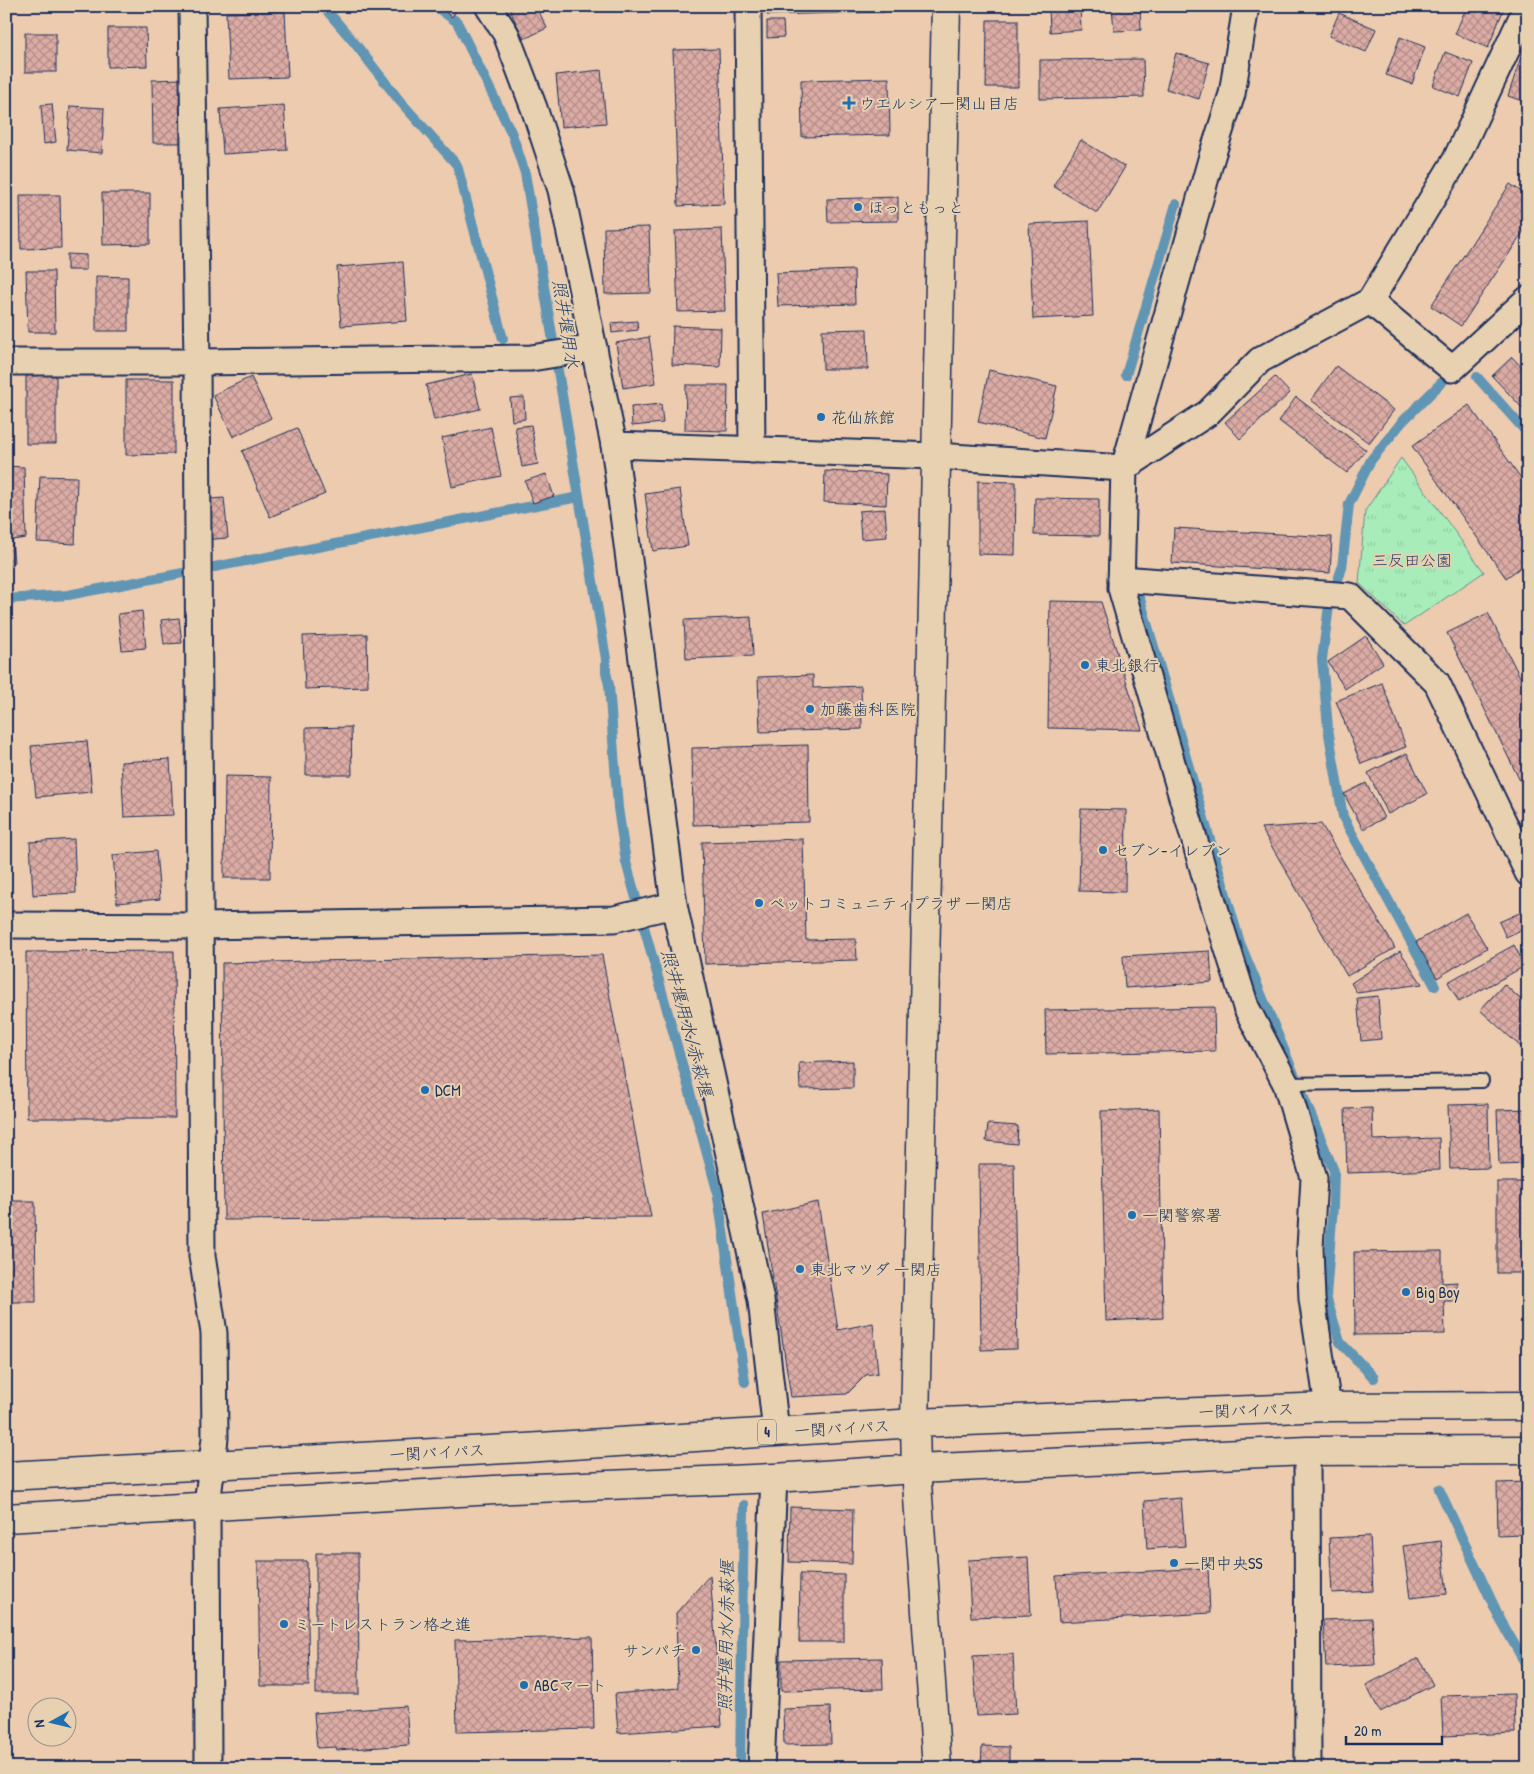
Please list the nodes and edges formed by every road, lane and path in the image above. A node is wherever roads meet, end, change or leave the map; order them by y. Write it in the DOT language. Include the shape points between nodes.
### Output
graph roads {
  1 [pos="192,6"];
  2 [pos="488,6"];
  3 [pos="748,6"];
  4 [pos="946,6"];
  5 [pos="1246,6"];
  6 [pos="1527,6"];
  7 [pos="1528,299"];
  8 [pos="1370,300"];
  9 [pos="594,348"];
  10 [pos="6,362"];
  11 [pos="198,362"];
  12 [pos="614,445"];
  13 [pos="752,450"];
  14 [pos="936,456"];
  15 [pos="1124,468"];
  16 [pos="1121,580"];
  17 [pos="1528,873"];
  18 [pos="674,906"];
  19 [pos="6,925"];
  20 [pos="201,926"];
  21 [pos="1482,1081"];
  22 [pos="1286,1084"];
  23 [pos="1328,1406"];
  24 [pos="1528,1406"];
  25 [pos="915,1423"];
  26 [pos="776,1432"];
  27 [pos="1528,1450"];
  28 [pos="1307,1451"];
  29 [pos="212,1464"];
  30 [pos="916,1470"];
  31 [pos="6,1476"];
  32 [pos="774,1478"];
  33 [pos="208,1506"];
  34 [pos="6,1518"];
  35 [pos="208,1768"];
  36 [pos="761,1768"];
  37 [pos="937,1768"];
  38 [pos="1308,1768"];
  1 -- 11 [label="street"];
  2 -- 9 [label="street" via="506,34 561,190"];
  3 -- 13 [label="street"];
  4 -- 14 [label="main road"];
  5 -- 15 [label="street" via="1232,94"];
  6 -- 8 [label="street" via="1455,161"];
  7 -- 8 [label="street" via="1452,369"];
  8 -- 15 [label="street" via="1260,360 1208,413"];
  9 -- 11 [label="street" via="531,358"];
  9 -- 12 [label="street"];
  10 -- 11 [label="street"];
  11 -- 20 [label="street"];
  12 -- 13 [label="street"];
  12 -- 18 [label="street"];
  13 -- 14 [label="street"];
  14 -- 15 [label="street"];
  14 -- 25 [label="main road"];
  15 -- 16 [label="street"];
  16 -- 17 [label="street" via="1350,596 1437,683"];
  16 -- 22 [label="street" via="1202,867 1246,1007"];
  18 -- 20 [label="street" via="614,919"];
  18 -- 26 [label="street" via="761,1300"];
  19 -- 20 [label="street"];
  20 -- 29 [label="street" via="202,1256 214,1333"];
  21 -- 22 [label="lane"];
  22 -- 23 [label="street" via="1314,1178 1310,1248 1312,1299"];
  23 -- 24 [label="main road, 一関バイパス / 4"];
  23 -- 25 [label="main road, 一関バイパス / 4"];
  25 -- 26 [label="main road, 一関バイパス / 4"];
  25 -- 30 [label="main road"];
  26 -- 29 [label="main road, 一関バイパス / 4"];
  27 -- 28 [label="main road"];
  28 -- 30 [label="main road"];
  28 -- 38 [label="street"];
  29 -- 31 [label="main road, 一関バイパス / 4"];
  29 -- 33 [label="street"];
  30 -- 32 [label="main road"];
  30 -- 37 [label="main road"];
  32 -- 33 [label="main road"];
  32 -- 36 [label="street"];
  33 -- 34 [label="main road"];
  33 -- 35 [label="street"];
}
